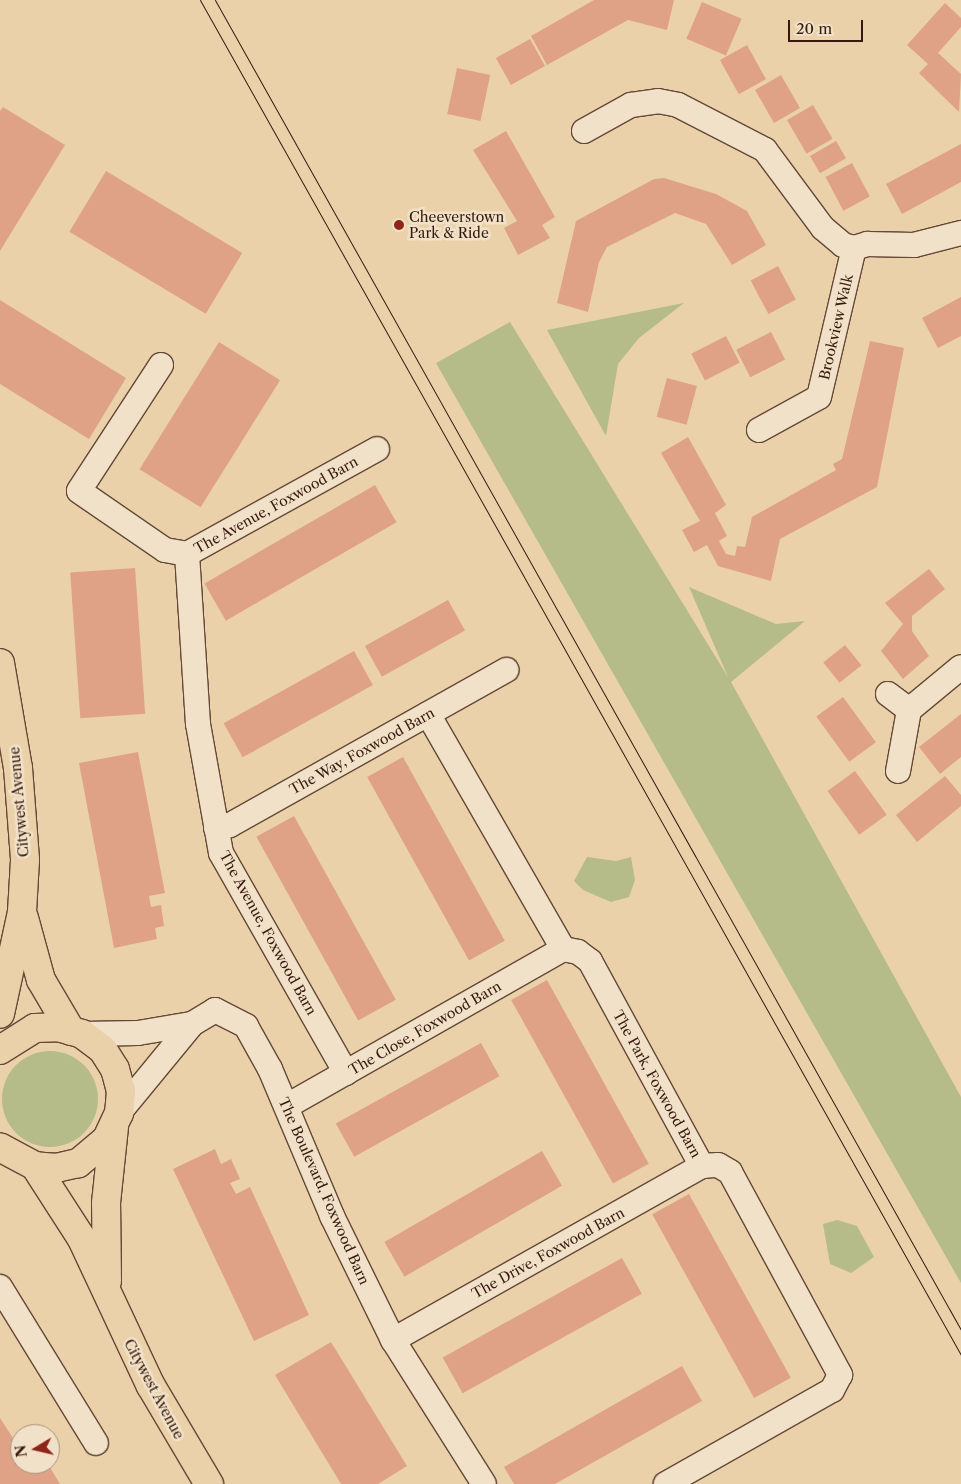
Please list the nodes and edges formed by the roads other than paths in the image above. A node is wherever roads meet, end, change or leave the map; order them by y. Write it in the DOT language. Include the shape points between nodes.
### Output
graph roads {
  1 [pos="584,130"];
  2 [pos="961,233"];
  3 [pos="854,248"];
  4 [pos="161,365"];
  5 [pos="759,430"];
  6 [pos="377,449"];
  7 [pos="187,554"];
  8 [pos="0,663"];
  9 [pos="961,668"];
  10 [pos="506,670"];
  11 [pos="888,694"];
  12 [pos="909,710"];
  13 [pos="428,714"];
  14 [pos="898,772"];
  15 [pos="216,828"];
  16 [pos="22,912"];
  17 [pos="563,949"];
  18 [pos="0,1014"];
  19 [pos="192,1024"];
  20 [pos="77,1033"];
  21 [pos="0,1050"];
  22 [pos="346,1073"];
  23 [pos="287,1106"];
  24 [pos="117,1119"];
  25 [pos="0,1146"];
  26 [pos="20,1164"];
  27 [pos="702,1166"];
  28 [pos="0,1288"];
  29 [pos="108,1290"];
  30 [pos="393,1340"];
  31 [pos="96,1443"];
  32 [pos="209,1484"];
  33 [pos="484,1484"];
  34 [pos="666,1484"];
  1 -- 3 [label="street" via="613,113 646,101 696,111 765,150 823,228"];
  2 -- 3 [label="street" via="922,243"];
  3 -- 5 [label="street, Brookview Walk" via="819,397"];
  4 -- 7 [label="street" via="80,491 165,550"];
  6 -- 7 [label="street, The Avenue, Foxwood Barn"];
  7 -- 15 [label="street, The Avenue, Foxwood Barn" via="198,724"];
  8 -- 16 [label="main road, Citywest Avenue" via="18,768 25,860"];
  9 -- 12 [label="street"];
  10 -- 13 [label="street, The Way, Foxwood Barn"];
  11 -- 12 [label="street"];
  12 -- 14 [label="street"];
  13 -- 15 [label="street, The Way, Foxwood Barn" via="230,825"];
  13 -- 17 [label="street"];
  15 -- 22 [label="street, The Avenue, Foxwood Barn" via="221,853"];
  16 -- 18 [label="main road, Citywest Avenue"];
  16 -- 20 [label="main road, Citywest Avenue" via="41,980"];
  17 -- 22 [label="street, The Close, Foxwood Barn"];
  17 -- 27 [label="street, The Park, Foxwood Barn" via="578,952 590,961"];
  19 -- 20 [label="street, The Boulevard, Foxwood Barn" via="138,1033"];
  19 -- 23 [label="street, The Boulevard, Foxwood Barn" via="215,1010 246,1026"];
  19 -- 24 [label="street, The Boulevard, Foxwood Barn"];
  20 -- 21 [label="main road" via="34,1028"];
  20 -- 24 [label="main road, Citywest Avenue" via="103,1050 115,1070 121,1091"];
  22 -- 23 [label="street, The Close, Foxwood Barn"];
  23 -- 30 [label="street, The Boulevard, Foxwood Barn" via="332,1216"];
  24 -- 26 [label="main road" via="97,1151 78,1163 57,1168"];
  24 -- 29 [label="main road, Citywest Avenue" via="106,1203"];
  25 -- 26 [label="main road"];
  26 -- 29 [label="main road, Citywest Avenue"];
  27 -- 30 [label="street, The Drive, Foxwood Barn"];
  27 -- 34 [label="street, The Park, Foxwood Barn" via="718,1165 730,1172 840,1375 832,1390"];
  28 -- 31 [label="street"];
  29 -- 32 [label="main road, Citywest Avenue" via="151,1386"];
  30 -- 33 [label="street, The Boulevard, Foxwood Barn"];
}
